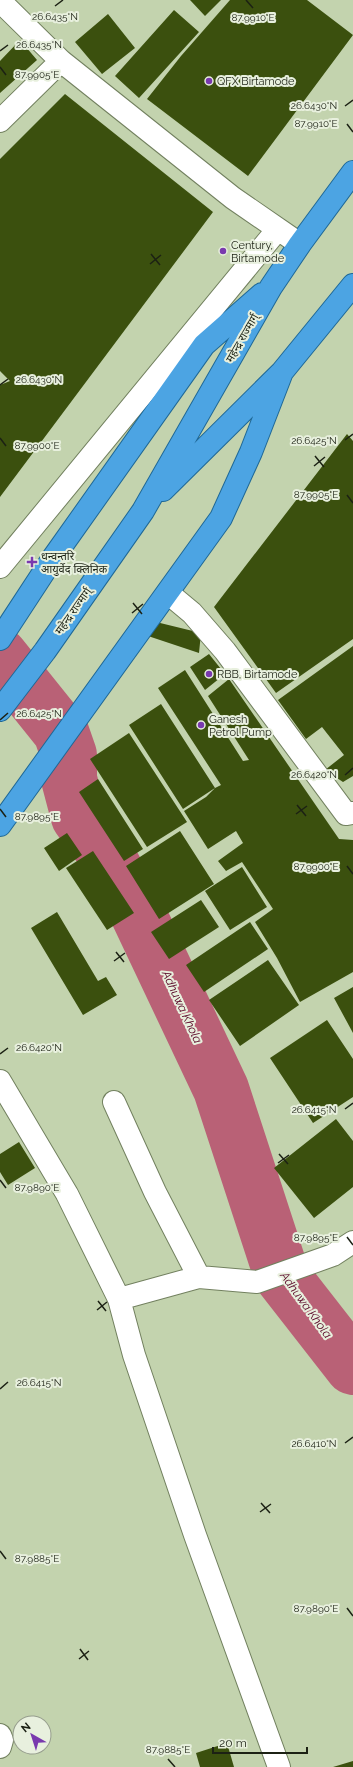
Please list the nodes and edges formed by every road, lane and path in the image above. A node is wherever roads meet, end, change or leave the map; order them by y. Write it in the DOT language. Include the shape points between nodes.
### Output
graph roads {
  1 [pos="0,1"];
  2 [pos="61,61"];
  3 [pos="0,121"];
  4 [pos="353,172"];
  5 [pos="278,229"];
  6 [pos="300,244"];
  7 [pos="353,285"];
  8 [pos="271,287"];
  9 [pos="282,372"];
  10 [pos="142,511"];
  11 [pos="0,567"];
  12 [pos="168,593"];
  13 [pos="0,639"];
  14 [pos="0,710"];
  15 [pos="353,813"];
  16 [pos="0,825"];
  17 [pos="0,1081"];
  18 [pos="114,1102"];
  19 [pos="353,1242"];
  20 [pos="199,1277"];
  21 [pos="119,1299"];
  22 [pos="0,1736"];
  23 [pos="0,1747"];
  24 [pos="279,1767"];
  1 -- 2 [label="street"];
  2 -- 3 [label="street"];
  2 -- 5 [label="street" via="233,198"];
  4 -- 6 [label="highway, महेन्द्र राज्मार्ग्"];
  5 -- 6 [label="street"];
  5 -- 11 [label="street"];
  6 -- 8 [label="highway, महेन्द्र राज्मार्ग्"];
  7 -- 9 [label="highway, महेन्द्र राज्मार्ग्"];
  8 -- 10 [label="highway, महेन्द्र राज्मार्ग्"];
  8 -- 13 [label="highway" via="204,345 53,558"];
  9 -- 10 [label="highway, महेन्द्र राज्मार्ग्"];
  9 -- 12 [label="highway" via="251,452 221,518"];
  10 -- 14 [label="highway, महेन्द्र राज्मार्ग्" via="45,651"];
  12 -- 15 [label="street" via="192,613 225,651 346,814"];
  12 -- 16 [label="highway"];
  17 -- 21 [label="street" via="67,1194"];
  18 -- 20 [label="street" via="155,1192"];
  19 -- 20 [label="street" via="334,1255 257,1282"];
  20 -- 21 [label="street"];
  21 -- 24 [label="street" via="134,1355 195,1536"];
  22 -- 23 [label="street"];
}
